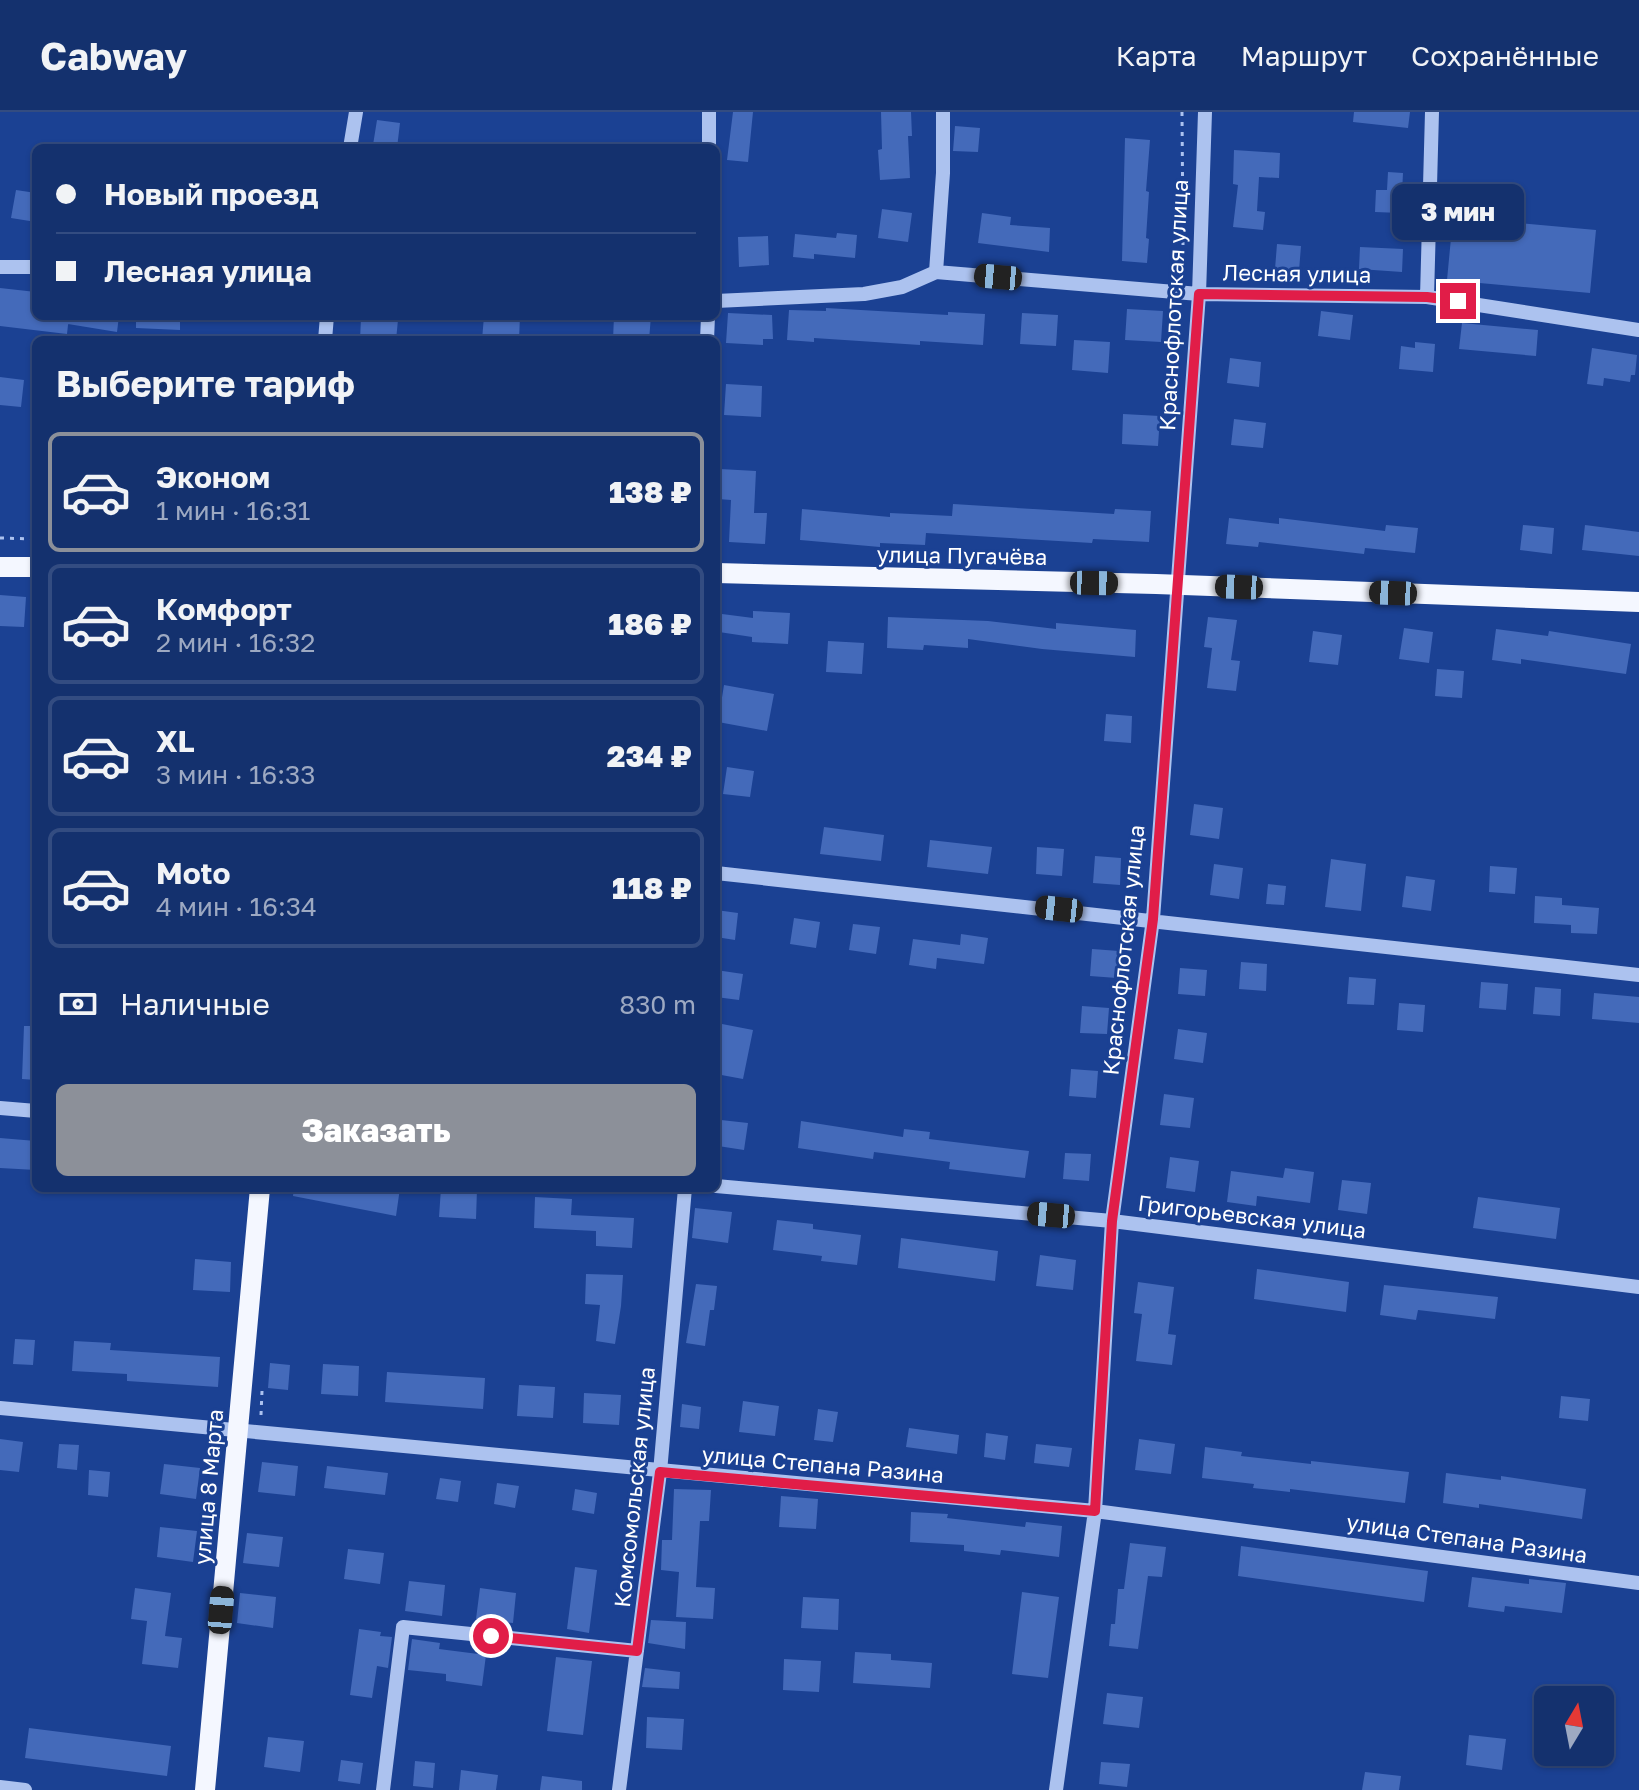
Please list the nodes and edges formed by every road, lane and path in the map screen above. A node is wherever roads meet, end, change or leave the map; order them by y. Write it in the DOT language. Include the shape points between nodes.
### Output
graph roads {
  1 [pos="356,112"];
  2 [pos="709,112"];
  3 [pos="943,112"];
  4 [pos="1182,112"];
  5 [pos="1205,112"];
  6 [pos="1432,112"];
  7 [pos="351,144"];
  8 [pos="709,144"];
  9 [pos="1183,246"];
  10 [pos="0,267"];
  11 [pos="32,267"];
  12 [pos="936,272"];
  13 [pos="1199,294"];
  14 [pos="1427,297"];
  15 [pos="720,301"];
  16 [pos="1639,330"];
  17 [pos="0,538"];
  18 [pos="32,539"];
  19 [pos="0,567"];
  20 [pos="32,567"];
  21 [pos="720,573"];
  22 [pos="1178,585"];
  23 [pos="1639,602"];
  24 [pos="720,873"];
  25 [pos="1153,919"];
  26 [pos="1639,975"];
  27 [pos="0,1108"];
  28 [pos="32,1111"];
  29 [pos="720,1186"];
  30 [pos="260,1192"];
  31 [pos="685,1192"];
  32 [pos="1112,1221"];
  33 [pos="1639,1287"];
  34 [pos="0,1408"];
  35 [pos="237,1430"];
  36 [pos="660,1472"];
  37 [pos="1095,1511"];
  38 [pos="1639,1583"];
  39 [pos="637,1651"];
  40 [pos="0,1787"];
  41 [pos="25,1790"];
  42 [pos="205,1790"];
  43 [pos="383,1790"];
  44 [pos="619,1790"];
  45 [pos="1056,1790"];
  1 -- 7 [label="street"];
  2 -- 8 [label="street"];
  3 -- 12 [label="street"];
  4 -- 9 [label="path"];
  5 -- 13 [label="street, Краснофлотская улица"];
  6 -- 14 [label="street"];
  10 -- 11 [label="street"];
  12 -- 13 [label="street, Лесная улица"];
  12 -- 15 [label="street, Лесная улица" via="902,287 864,294"];
  13 -- 14 [label="street, Лесная улица"];
  13 -- 22 [label="street, Краснофлотская улица"];
  14 -- 16 [label="street, Лесная улица"];
  17 -- 18 [label="path"];
  19 -- 20 [label="main road"];
  21 -- 22 [label="main road, улица Пугачёва"];
  22 -- 23 [label="main road, улица Пугачёва"];
  22 -- 25 [label="street, Краснофлотская улица"];
  24 -- 25 [label="street"];
  25 -- 26 [label="street"];
  25 -- 32 [label="street, Краснофлотская улица"];
  27 -- 28 [label="street"];
  29 -- 32 [label="street, Григорьевская улица"];
  30 -- 35 [label="main road, улица 8 Марта"];
  31 -- 36 [label="street, Комсомольская улица"];
  32 -- 33 [label="street, Григорьевская улица"];
  32 -- 37 [label="street, Краснофлотская улица"];
  34 -- 35 [label="street, улица Степана Разина"];
  35 -- 36 [label="street, улица Степана Разина"];
  35 -- 42 [label="main road, улица 8 Марта"];
  36 -- 37 [label="street, улица Степана Разина"];
  36 -- 39 [label="street, Комсомольская улица"];
  37 -- 38 [label="street, улица Степана Разина"];
  37 -- 45 [label="street, Краснофлотская улица"];
  39 -- 43 [label="street" via="403,1627"];
  39 -- 44 [label="street, Комсомольская улица"];
  40 -- 41 [label="street"];
}
